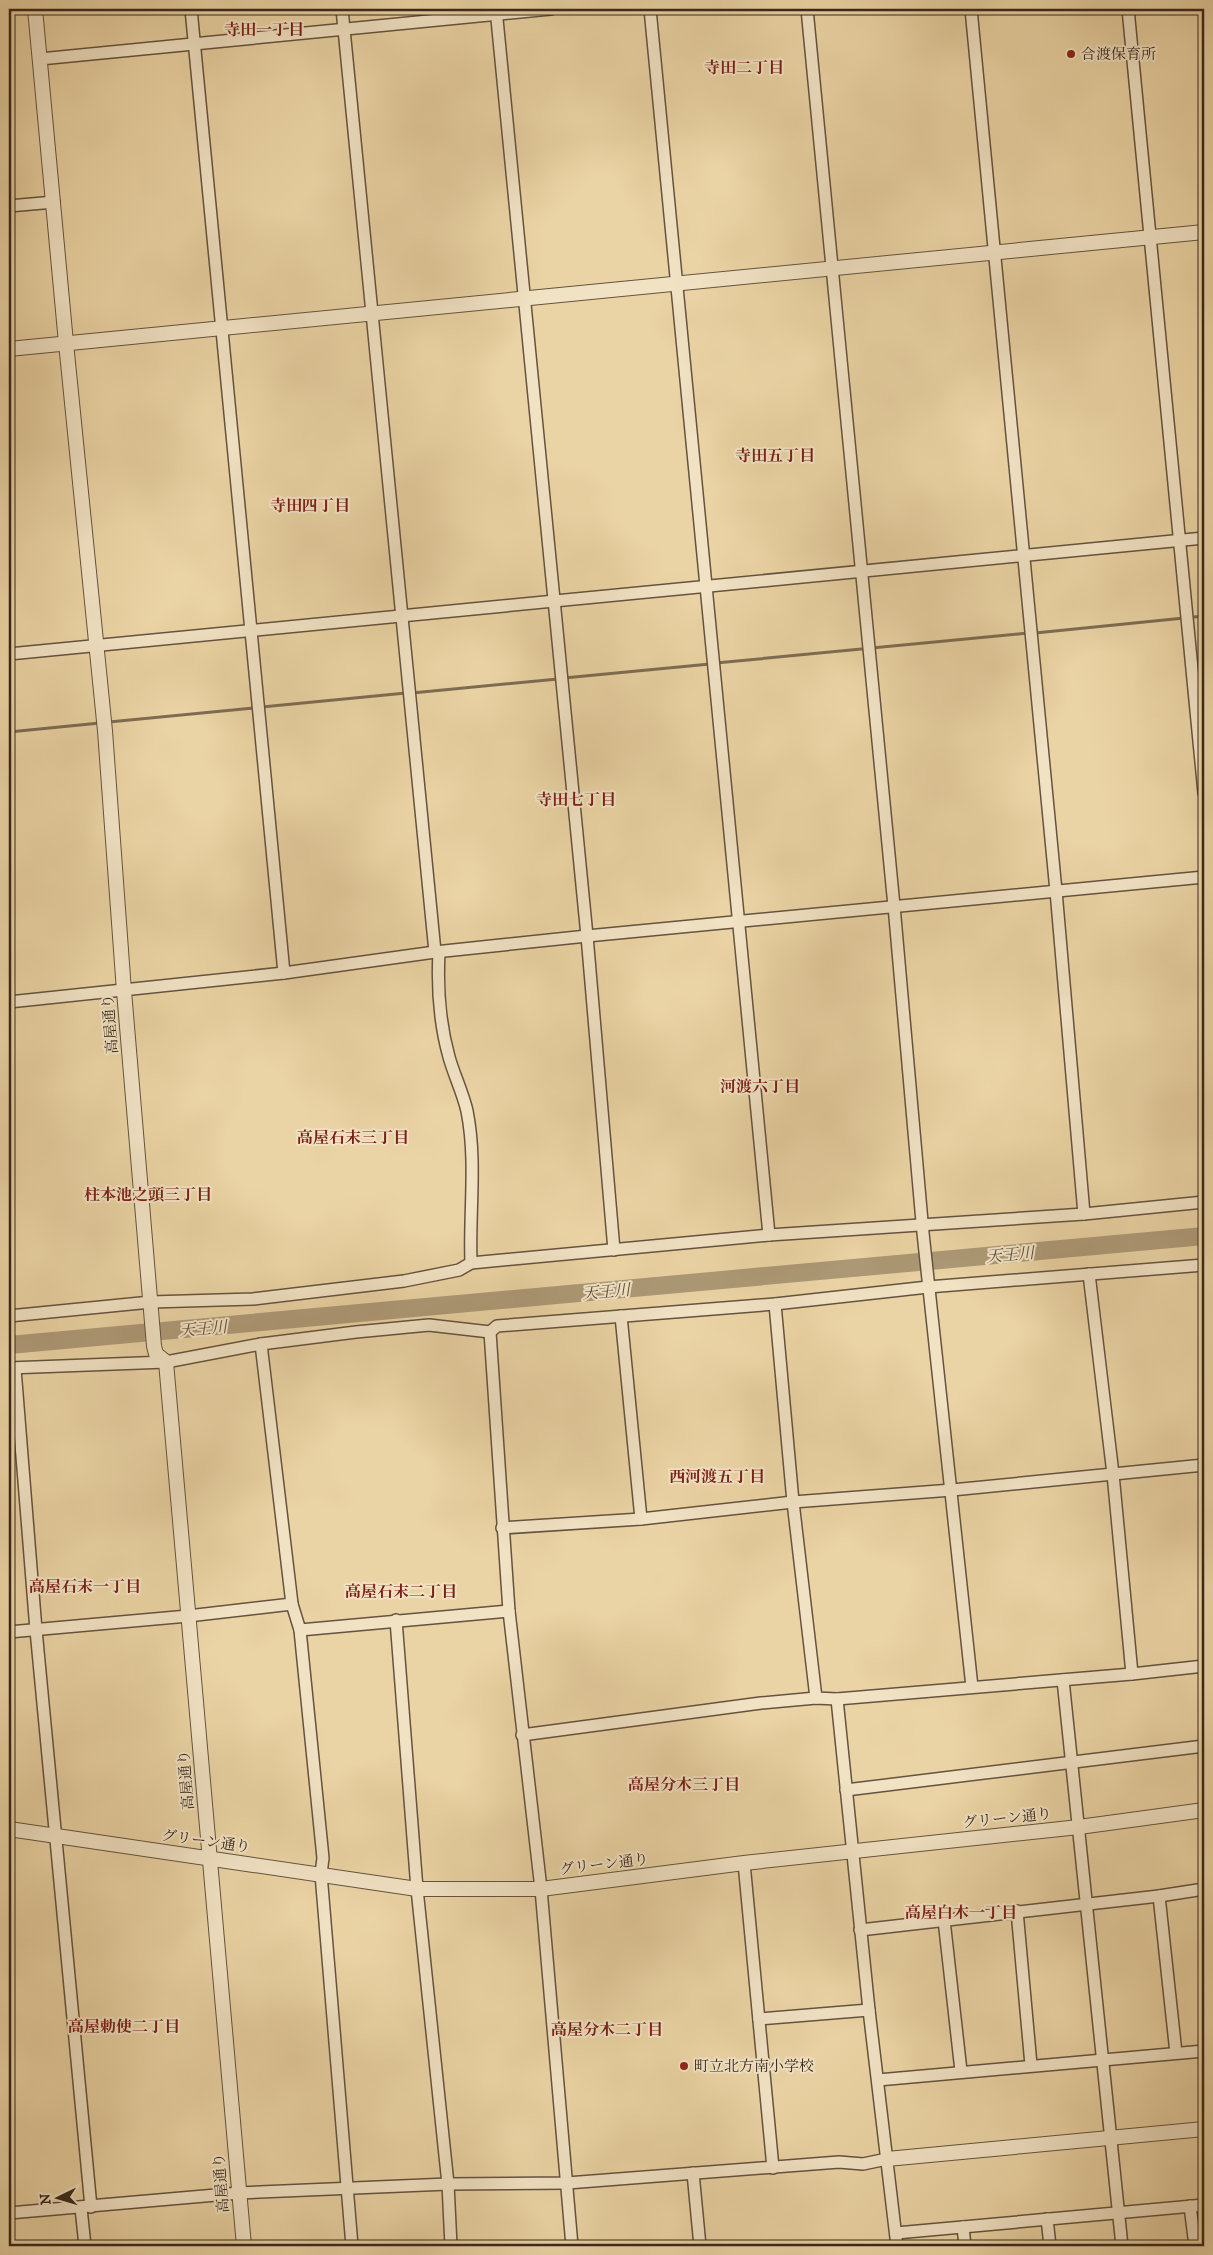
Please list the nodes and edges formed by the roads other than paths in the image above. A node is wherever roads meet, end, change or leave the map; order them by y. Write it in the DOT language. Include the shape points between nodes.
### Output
graph roads {
  1 [pos="35,9"];
  2 [pos="191,9"];
  3 [pos="342,9"];
  4 [pos="551,9"];
  5 [pos="650,9"];
  6 [pos="807,9"];
  7 [pos="971,9"];
  8 [pos="1128,9"];
  9 [pos="496,11"];
  10 [pos="344,29"];
  11 [pos="194,44"];
  12 [pos="40,59"];
  13 [pos="54,202"];
  14 [pos="9,206"];
  15 [pos="1204,232"];
  16 [pos="1151,238"];
  17 [pos="994,252"];
  18 [pos="833,268"];
  19 [pos="678,283"];
  20 [pos="524,298"];
  21 [pos="372,312"];
  22 [pos="221,328"];
  23 [pos="66,343"];
  24 [pos="9,349"];
  25 [pos="1204,538"];
  26 [pos="1181,540"];
  27 [pos="1024,555"];
  28 [pos="862,571"];
  29 [pos="706,587"];
  30 [pos="553,602"];
  31 [pos="402,616"];
  32 [pos="250,630"];
  33 [pos="95,645"];
  34 [pos="9,654"];
  35 [pos="1204,793"];
  36 [pos="1204,877"];
  37 [pos="1056,891"];
  38 [pos="894,906"];
  39 [pos="739,921"];
  40 [pos="587,936"];
  41 [pos="437,952"];
  42 [pos="284,973"];
  43 [pos="124,991"];
  44 [pos="9,1002"];
  45 [pos="1204,1202"];
  46 [pos="1084,1214"];
  47 [pos="923,1229"];
  48 [pos="769,1235"];
  49 [pos="614,1250"];
  50 [pos="471,1263"];
  51 [pos="1204,1265"];
  52 [pos="1089,1274"];
  53 [pos="928,1283"];
  54 [pos="775,1304"];
  55 [pos="151,1308"];
  56 [pos="9,1316"];
  57 [pos="621,1316"];
  58 [pos="490,1332"];
  59 [pos="261,1344"];
  60 [pos="166,1362"];
  61 [pos="12,1368"];
  62 [pos="1204,1465"];
  63 [pos="1113,1474"];
  64 [pos="952,1490"];
  65 [pos="794,1502"];
  66 [pos="641,1519"];
  67 [pos="502,1528"];
  68 [pos="292,1604"];
  69 [pos="509,1611"];
  70 [pos="188,1616"];
  71 [pos="396,1620"];
  72 [pos="36,1630"];
  73 [pos="300,1630"];
  74 [pos="9,1632"];
  75 [pos="1204,1666"];
  76 [pos="1132,1674"];
  77 [pos="1063,1680"];
  78 [pos="972,1687"];
  79 [pos="816,1698"];
  80 [pos="837,1700"];
  81 [pos="522,1735"];
  82 [pos="1204,1746"];
  83 [pos="1072,1762"];
  84 [pos="846,1790"];
  85 [pos="1204,1810"];
  86 [pos="1079,1827"];
  87 [pos="9,1828"];
  88 [pos="56,1834"];
  89 [pos="852,1852"];
  90 [pos="209,1858"];
  91 [pos="744,1863"];
  92 [pos="321,1874"];
  93 [pos="417,1889"];
  94 [pos="541,1889"];
  95 [pos="1204,1889"];
  96 [pos="1159,1896"];
  97 [pos="1087,1904"];
  98 [pos="1017,1911"];
  99 [pos="944,1920"];
  100 [pos="860,1930"];
  101 [pos="869,2010"];
  102 [pos="758,2019"];
  103 [pos="1204,2051"];
  104 [pos="1176,2053"];
  105 [pos="1102,2059"];
  106 [pos="1031,2066"];
  107 [pos="961,2071"];
  108 [pos="878,2080"];
  109 [pos="1204,2129"];
  110 [pos="1111,2138"];
  111 [pos="886,2159"];
  112 [pos="773,2168"];
  113 [pos="693,2173"];
  114 [pos="567,2183"];
  115 [pos="448,2184"];
  116 [pos="348,2188"];
  117 [pos="238,2193"];
  118 [pos="1204,2205"];
  119 [pos="1190,2206"];
  120 [pos="86,2207"];
  121 [pos="1119,2212"];
  122 [pos="9,2213"];
  123 [pos="1047,2219"];
  124 [pos="963,2227"];
  125 [pos="896,2233"];
  126 [pos="85,2246"];
  127 [pos="244,2246"];
  128 [pos="352,2246"];
  129 [pos="451,2246"];
  130 [pos="572,2246"];
  131 [pos="700,2246"];
  132 [pos="897,2246"];
  133 [pos="965,2246"];
  134 [pos="1050,2246"];
  135 [pos="1122,2246"];
  136 [pos="1195,2246"];
  1 -- 12 [label="street, 高屋通り"];
  2 -- 11 [label="street"];
  3 -- 10 [label="street"];
  4 -- 9 [label="street"];
  5 -- 19 [label="street"];
  6 -- 18 [label="street"];
  7 -- 17 [label="street"];
  8 -- 16 [label="street"];
  9 -- 10 [label="street"];
  9 -- 20 [label="street"];
  10 -- 11 [label="street"];
  10 -- 21 [label="street"];
  11 -- 12 [label="street"];
  11 -- 22 [label="street"];
  12 -- 13 [label="street, 高屋通り"];
  13 -- 14 [label="street"];
  13 -- 23 [label="street, 高屋通り"];
  15 -- 16 [label="street"];
  16 -- 17 [label="street"];
  16 -- 26 [label="street"];
  17 -- 18 [label="street"];
  17 -- 27 [label="street"];
  18 -- 19 [label="street"];
  18 -- 28 [label="street"];
  19 -- 20 [label="street"];
  19 -- 29 [label="street"];
  20 -- 21 [label="street"];
  20 -- 30 [label="street"];
  21 -- 22 [label="street"];
  21 -- 31 [label="street"];
  22 -- 23 [label="street"];
  22 -- 32 [label="street"];
  23 -- 24 [label="street"];
  23 -- 33 [label="street, 高屋通り"];
  25 -- 26 [label="street"];
  26 -- 27 [label="street"];
  26 -- 35 [label="street"];
  27 -- 28 [label="street"];
  27 -- 37 [label="street"];
  28 -- 29 [label="street"];
  28 -- 38 [label="street"];
  29 -- 30 [label="street"];
  29 -- 39 [label="street"];
  30 -- 31 [label="street"];
  30 -- 40 [label="street"];
  31 -- 32 [label="street"];
  31 -- 41 [label="street"];
  32 -- 33 [label="street"];
  32 -- 42 [label="street"];
  33 -- 34 [label="street"];
  33 -- 43 [label="street, 高屋通り" via="104,716"];
  36 -- 37 [label="street"];
  37 -- 38 [label="street"];
  37 -- 46 [label="street"];
  38 -- 39 [label="street"];
  38 -- 47 [label="street"];
  39 -- 40 [label="street"];
  39 -- 48 [label="street"];
  40 -- 41 [label="street"];
  40 -- 49 [label="street"];
  41 -- 42 [label="street"];
  41 -- 50 [label="street" via="438,1007 449,1059 467,1111 472,1179"];
  42 -- 43 [label="street"];
  43 -- 44 [label="street"];
  43 -- 55 [label="street, 高屋通り"];
  45 -- 46 [label="street"];
  46 -- 47 [label="street"];
  47 -- 48 [label="street"];
  47 -- 53 [label="street"];
  48 -- 49 [label="street"];
  49 -- 50 [label="street"];
  50 -- 55 [label="street" via="460,1270 404,1281"];
  51 -- 52 [label="street"];
  52 -- 53 [label="street"];
  52 -- 63 [label="street"];
  53 -- 54 [label="street"];
  53 -- 64 [label="street"];
  54 -- 57 [label="street"];
  54 -- 65 [label="street"];
  55 -- 56 [label="street"];
  55 -- 60 [label="street, 高屋通り" via="156,1354"];
  57 -- 58 [label="street" via="497,1326"];
  57 -- 66 [label="street"];
  58 -- 59 [label="street" via="429,1326"];
  58 -- 67 [label="street"];
  59 -- 60 [label="street"];
  59 -- 68 [label="street"];
  60 -- 61 [label="street"];
  60 -- 70 [label="street, 高屋通り"];
  61 -- 72 [label="street"];
  62 -- 63 [label="street"];
  63 -- 64 [label="street"];
  63 -- 76 [label="street"];
  64 -- 65 [label="street"];
  64 -- 78 [label="street"];
  65 -- 66 [label="street"];
  65 -- 79 [label="street"];
  66 -- 67 [label="street"];
  67 -- 69 [label="street"];
  68 -- 70 [label="street"];
  68 -- 73 [label="street"];
  69 -- 71 [label="street"];
  69 -- 81 [label="street"];
  70 -- 72 [label="street"];
  70 -- 90 [label="street, 高屋通り"];
  71 -- 73 [label="street"];
  71 -- 93 [label="street"];
  72 -- 74 [label="street"];
  72 -- 88 [label="street"];
  73 -- 92 [label="street" via="324,1858"];
  75 -- 76 [label="street"];
  76 -- 77 [label="street"];
  77 -- 78 [label="street"];
  77 -- 83 [label="street"];
  78 -- 80 [label="street"];
  79 -- 80 [label="street"];
  79 -- 81 [label="street"];
  80 -- 84 [label="street"];
  81 -- 94 [label="street"];
  82 -- 83 [label="street"];
  83 -- 84 [label="street"];
  83 -- 86 [label="street"];
  84 -- 89 [label="street"];
  85 -- 86 [label="street, グリーン通り"];
  86 -- 89 [label="street, グリーン通り"];
  86 -- 97 [label="street"];
  87 -- 88 [label="street, グリーン通り"];
  88 -- 90 [label="street, グリーン通り"];
  88 -- 120 [label="street"];
  89 -- 91 [label="street, グリーン通り"];
  89 -- 100 [label="street"];
  90 -- 92 [label="street, グリーン通り"];
  90 -- 117 [label="street, 高屋通り"];
  91 -- 94 [label="street, グリーン通り"];
  91 -- 102 [label="street"];
  92 -- 93 [label="street, グリーン通り"];
  92 -- 116 [label="street"];
  93 -- 94 [label="street, グリーン通り"];
  93 -- 115 [label="street"];
  94 -- 114 [label="street"];
  95 -- 96 [label="street"];
  96 -- 97 [label="street"];
  96 -- 104 [label="street"];
  97 -- 98 [label="street"];
  97 -- 105 [label="street"];
  98 -- 99 [label="street"];
  98 -- 106 [label="street"];
  99 -- 100 [label="street"];
  99 -- 107 [label="street"];
  100 -- 101 [label="street"];
  101 -- 102 [label="street"];
  101 -- 108 [label="street"];
  102 -- 112 [label="street"];
  103 -- 104 [label="street"];
  104 -- 105 [label="street"];
  105 -- 106 [label="street"];
  105 -- 110 [label="street"];
  106 -- 107 [label="street"];
  107 -- 108 [label="street"];
  108 -- 111 [label="street"];
  109 -- 110 [label="street"];
  110 -- 111 [label="street"];
  110 -- 121 [label="street"];
  111 -- 112 [label="street" via="863,2164 840,2162"];
  111 -- 125 [label="street"];
  112 -- 113 [label="street"];
  113 -- 114 [label="street"];
  113 -- 131 [label="street"];
  114 -- 115 [label="street"];
  114 -- 130 [label="street"];
  115 -- 116 [label="street"];
  115 -- 129 [label="street"];
  116 -- 117 [label="street"];
  116 -- 128 [label="street"];
  117 -- 120 [label="street"];
  117 -- 127 [label="street, 高屋通り"];
  118 -- 119 [label="street"];
  119 -- 121 [label="street"];
  119 -- 136 [label="street"];
  120 -- 122 [label="street"];
  120 -- 126 [label="street"];
  121 -- 123 [label="street"];
  121 -- 135 [label="street"];
  123 -- 124 [label="street"];
  123 -- 134 [label="street"];
  124 -- 125 [label="street"];
  124 -- 133 [label="street"];
  125 -- 132 [label="street"];
}
